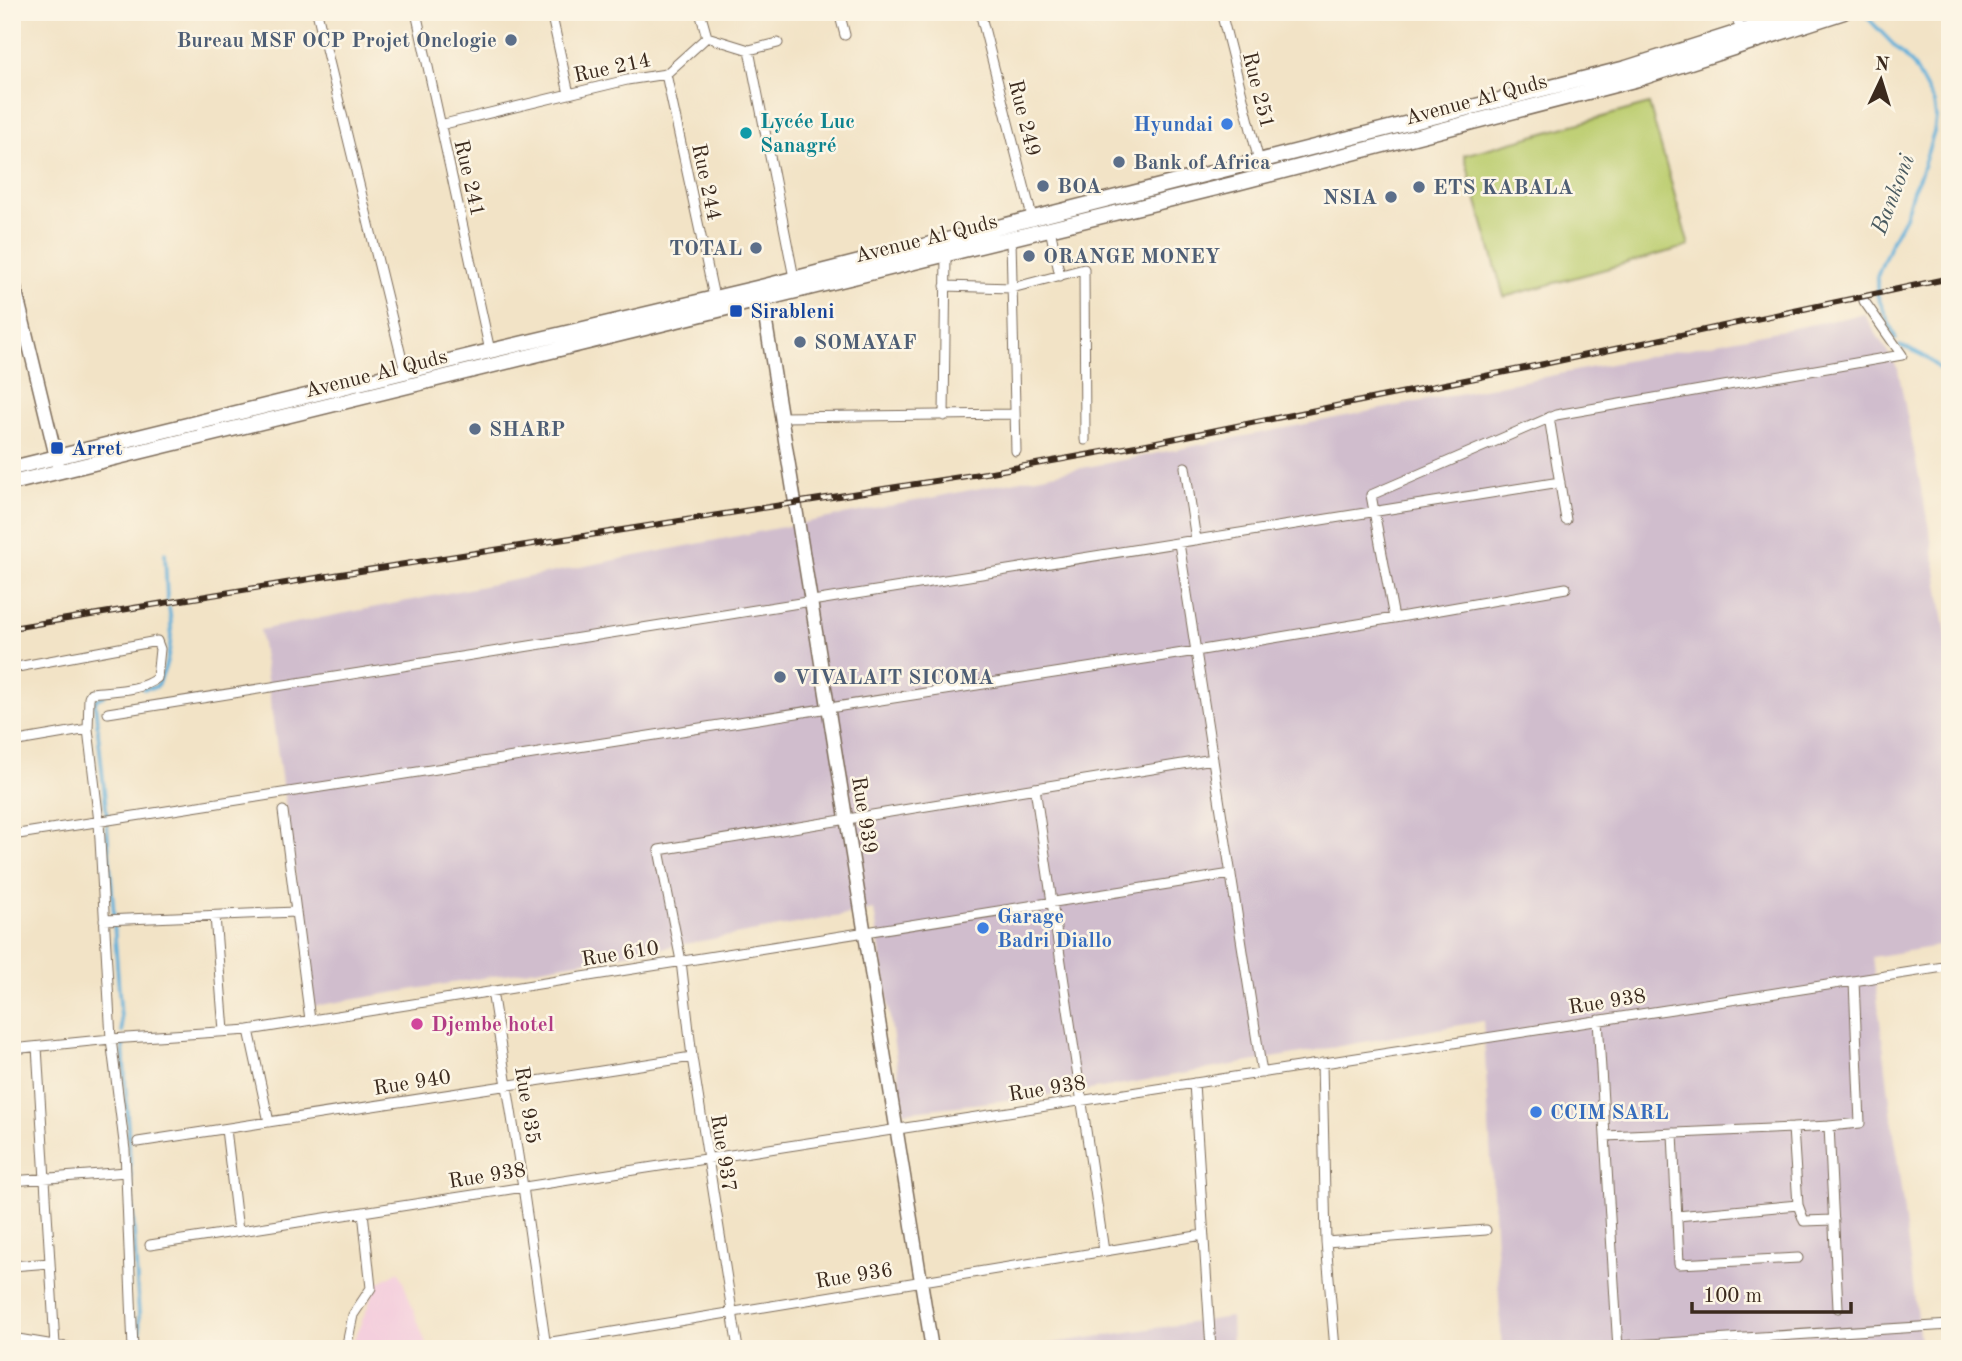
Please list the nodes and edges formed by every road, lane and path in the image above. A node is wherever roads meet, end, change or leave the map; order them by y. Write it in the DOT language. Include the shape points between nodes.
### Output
graph roads {
  1 [pos="317,12"];
  2 [pos="416,12"];
  3 [pos="551,12"];
  4 [pos="700,12"];
  5 [pos="839,12"];
  6 [pos="980,12"];
  7 [pos="1221,12"];
  8 [pos="1735,12"];
  9 [pos="1802,12"];
  10 [pos="1844,12"];
  11 [pos="1741,31"];
  12 [pos="845,35"];
  13 [pos="707,37"];
  14 [pos="778,43"];
  15 [pos="749,50"];
  16 [pos="666,74"];
  17 [pos="569,94"];
  18 [pos="440,125"];
  19 [pos="1259,161"];
  20 [pos="1263,176"];
  21 [pos="1040,227"];
  22 [pos="1011,239"];
  23 [pos="946,255"];
  24 [pos="12,275"];
  25 [pos="1060,275"];
  26 [pos="794,278"];
  27 [pos="945,286"];
  28 [pos="1012,288"];
  29 [pos="762,293"];
  30 [pos="714,297"];
  31 [pos="1864,300"];
  32 [pos="491,351"];
  33 [pos="405,372"];
  34 [pos="1015,414"];
  35 [pos="944,416"];
  36 [pos="783,417"];
  37 [pos="1549,418"];
  38 [pos="1085,440"];
  39 [pos="1016,452"];
  40 [pos="56,457"];
  41 [pos="1185,467"];
  42 [pos="12,468"];
  43 [pos="59,472"];
  44 [pos="1560,482"];
  45 [pos="12,483"];
  46 [pos="1374,511"];
  47 [pos="1566,520"];
  48 [pos="1196,540"];
  49 [pos="1179,543"];
  50 [pos="1947,566"];
  51 [pos="1950,583"];
  52 [pos="1566,587"];
  53 [pos="811,601"];
  54 [pos="1394,618"];
  55 [pos="1196,651"];
  56 [pos="12,668"];
  57 [pos="829,708"];
  58 [pos="108,713"];
  59 [pos="88,729"];
  60 [pos="12,742"];
  61 [pos="1213,760"];
  62 [pos="1035,789"];
  63 [pos="283,811"];
  64 [pos="846,819"];
  65 [pos="99,822"];
  66 [pos="12,835"];
  67 [pos="1231,874"];
  68 [pos="1052,903"];
  69 [pos="296,912"];
  70 [pos="215,916"];
  71 [pos="104,920"];
  72 [pos="865,932"];
  73 [pos="681,961"];
  74 [pos="1950,966"];
  75 [pos="1854,981"];
  76 [pos="492,991"];
  77 [pos="310,1020"];
  78 [pos="1598,1020"];
  79 [pos="249,1030"];
  80 [pos="224,1031"];
  81 [pos="111,1039"];
  82 [pos="37,1047"];
  83 [pos="12,1049"];
  84 [pos="692,1057"];
  85 [pos="1322,1063"];
  86 [pos="1262,1073"];
  87 [pos="1194,1083"];
  88 [pos="507,1085"];
  89 [pos="1081,1101"];
  90 [pos="269,1122"];
  91 [pos="1829,1126"];
  92 [pos="1793,1128"];
  93 [pos="226,1129"];
  94 [pos="897,1129"];
  95 [pos="1673,1133"];
  96 [pos="1605,1136"];
  97 [pos="138,1142"];
  98 [pos="707,1158"];
  99 [pos="126,1172"];
  100 [pos="45,1178"];
  101 [pos="12,1181"];
  102 [pos="523,1187"];
  103 [pos="1798,1205"];
  104 [pos="363,1212"];
  105 [pos="1677,1216"];
  106 [pos="1833,1220"];
  107 [pos="1486,1230"];
  108 [pos="238,1231"];
  109 [pos="1203,1235"];
  110 [pos="1326,1241"];
  111 [pos="150,1245"];
  112 [pos="1104,1251"];
  113 [pos="1798,1258"];
  114 [pos="50,1263"];
  115 [pos="12,1266"];
  116 [pos="921,1281"];
  117 [pos="1838,1308"];
  118 [pos="731,1312"];
  119 [pos="1950,1325"];
  120 [pos="12,1338"];
  121 [pos="55,1345"];
  122 [pos="546,1346"];
  123 [pos="71,1348"];
  124 [pos="1618,1348"];
  125 [pos="133,1349"];
  126 [pos="346,1349"];
  127 [pos="509,1349"];
  128 [pos="737,1349"];
  129 [pos="932,1349"];
  130 [pos="1211,1349"];
  131 [pos="1335,1349"];
  1 -- 33 [label="street"];
  2 -- 18 [label="street, Rue 241"];
  3 -- 17 [label="street"];
  4 -- 13 [label="street"];
  5 -- 12 [label="street"];
  6 -- 21 [label="street, Rue 249"];
  7 -- 19 [label="street, Rue 251"];
  8 -- 11 [label="street"];
  9 -- 11 [label="main road, Avenue Al Quds"];
  10 -- 20 [label="main road, Avenue Al Quds" via="1638,79"];
  11 -- 19 [label="main road, Avenue Al Quds" via="1626,68"];
  13 -- 15 [label="street"];
  13 -- 16 [label="street, Rue 214"];
  14 -- 15 [label="street"];
  15 -- 26 [label="street"];
  16 -- 17 [label="street, Rue 214"];
  16 -- 30 [label="street, Rue 244"];
  17 -- 18 [label="street, Rue 214"];
  18 -- 32 [label="street, Rue 241"];
  19 -- 20 [label="street, Rue 251"];
  19 -- 21 [label="main road, Avenue Al Quds"];
  20 -- 21 [label="main road, Avenue Al Quds"];
  21 -- 22 [label="main road, Avenue Al Quds"];
  21 -- 25 [label="street, Rue 249"];
  21 -- 26 [label="main road, Avenue Al Quds"];
  22 -- 23 [label="main road, Avenue Al Quds"];
  22 -- 28 [label="street"];
  23 -- 27 [label="street"];
  23 -- 29 [label="main road, Avenue Al Quds"];
  24 -- 40 [label="main road"];
  25 -- 28 [label="street"];
  25 -- 38 [label="street" via="1084,269"];
  26 -- 29 [label="main road, Avenue Al Quds"];
  27 -- 28 [label="street"];
  27 -- 35 [label="street"];
  28 -- 34 [label="street"];
  29 -- 30 [label="main road, Avenue Al Quds"];
  29 -- 36 [label="main road, Rue 939"];
  29 -- 43 [label="main road, Avenue Al Quds"];
  30 -- 32 [label="main road, Avenue Al Quds"];
  31 -- 37 [label="street" via="1902,355"];
  32 -- 33 [label="main road, Avenue Al Quds"];
  33 -- 40 [label="main road, Avenue Al Quds"];
  34 -- 35 [label="street"];
  34 -- 39 [label="street"];
  35 -- 36 [label="street"];
  36 -- 53 [label="main road, Rue 939"];
  37 -- 44 [label="street"];
  37 -- 46 [label="street" via="1371,495"];
  40 -- 42 [label="main road, Avenue Al Quds"];
  40 -- 43 [label="main road"];
  41 -- 48 [label="street"];
  43 -- 45 [label="main road, Avenue Al Quds"];
  44 -- 46 [label="street"];
  44 -- 47 [label="street"];
  46 -- 48 [label="street"];
  46 -- 54 [label="street"];
  48 -- 49 [label="street"];
  49 -- 53 [label="street"];
  49 -- 55 [label="street"];
  50 -- 51 [label="street"];
  52 -- 54 [label="street"];
  53 -- 57 [label="main road, Rue 939"];
  53 -- 58 [label="street"];
  54 -- 55 [label="street"];
  55 -- 57 [label="street"];
  55 -- 61 [label="street"];
  56 -- 59 [label="street" via="157,642 157,678 133,688 91,693"];
  57 -- 64 [label="main road, Rue 939"];
  57 -- 65 [label="street"];
  59 -- 60 [label="street"];
  59 -- 65 [label="street"];
  61 -- 62 [label="street"];
  61 -- 67 [label="street"];
  62 -- 64 [label="street"];
  62 -- 68 [label="street"];
  63 -- 69 [label="street"];
  64 -- 72 [label="main road, Rue 939"];
  64 -- 73 [label="street, Rue 937" via="659,850"];
  65 -- 66 [label="street"];
  65 -- 71 [label="street"];
  67 -- 68 [label="street, Rue 610"];
  67 -- 86 [label="street"];
  68 -- 72 [label="street, Rue 610"];
  68 -- 89 [label="street"];
  69 -- 70 [label="street"];
  69 -- 77 [label="street"];
  70 -- 71 [label="street"];
  70 -- 80 [label="street"];
  71 -- 81 [label="street"];
  72 -- 73 [label="street, Rue 610"];
  72 -- 94 [label="main road, Rue 939"];
  73 -- 76 [label="street, Rue 610"];
  73 -- 84 [label="street, Rue 937"];
  74 -- 75 [label="street, Rue 938"];
  75 -- 78 [label="street, Rue 938"];
  75 -- 91 [label="street" via="1860,1123"];
  76 -- 77 [label="street, Rue 610"];
  76 -- 88 [label="street, Rue 935"];
  77 -- 79 [label="street, Rue 610"];
  78 -- 85 [label="street, Rue 938"];
  78 -- 96 [label="street"];
  79 -- 80 [label="street, Rue 610"];
  79 -- 90 [label="street"];
  80 -- 81 [label="street, Rue 610"];
  81 -- 82 [label="street, Rue 610"];
  81 -- 99 [label="street"];
  82 -- 83 [label="street, Rue 610"];
  82 -- 100 [label="street"];
  84 -- 88 [label="street, Rue 940"];
  84 -- 98 [label="street, Rue 937"];
  85 -- 86 [label="street, Rue 938"];
  85 -- 110 [label="street"];
  86 -- 87 [label="street, Rue 938"];
  87 -- 89 [label="street, Rue 938"];
  87 -- 109 [label="street"];
  88 -- 90 [label="street, Rue 940"];
  88 -- 102 [label="street, Rue 935"];
  89 -- 94 [label="street, Rue 938"];
  89 -- 112 [label="street"];
  90 -- 93 [label="street, Rue 940"];
  91 -- 92 [label="street"];
  91 -- 106 [label="street"];
  92 -- 95 [label="street"];
  92 -- 103 [label="street"];
  93 -- 97 [label="street, Rue 940"];
  93 -- 108 [label="street"];
  94 -- 98 [label="street, Rue 938"];
  94 -- 116 [label="main road, Rue 939"];
  95 -- 96 [label="street"];
  95 -- 105 [label="street"];
  96 -- 124 [label="street"];
  98 -- 102 [label="street, Rue 938"];
  98 -- 118 [label="street, Rue 937"];
  99 -- 100 [label="street"];
  99 -- 125 [label="street"];
  100 -- 101 [label="street"];
  100 -- 114 [label="street"];
  102 -- 104 [label="street, Rue 938"];
  102 -- 122 [label="street, Rue 935"];
  103 -- 105 [label="street"];
  103 -- 106 [label="street" via="1804,1220"];
  104 -- 108 [label="street, Rue 938"];
  104 -- 126 [label="street" via="371,1288 353,1315"];
  105 -- 113 [label="street" via="1679,1264"];
  106 -- 117 [label="street"];
  107 -- 110 [label="street"];
  108 -- 111 [label="street, Rue 938"];
  109 -- 112 [label="street, Rue 936"];
  109 -- 130 [label="street"];
  110 -- 131 [label="street"];
  112 -- 116 [label="street, Rue 936"];
  114 -- 115 [label="street"];
  114 -- 121 [label="street"];
  116 -- 118 [label="street, Rue 936"];
  116 -- 129 [label="main road, Rue 939"];
  118 -- 122 [label="street, Rue 936"];
  118 -- 128 [label="street, Rue 937"];
  119 -- 124 [label="street"];
  120 -- 121 [label="street"];
  121 -- 123 [label="street"];
  122 -- 127 [label="street, Rue 936"];
}
